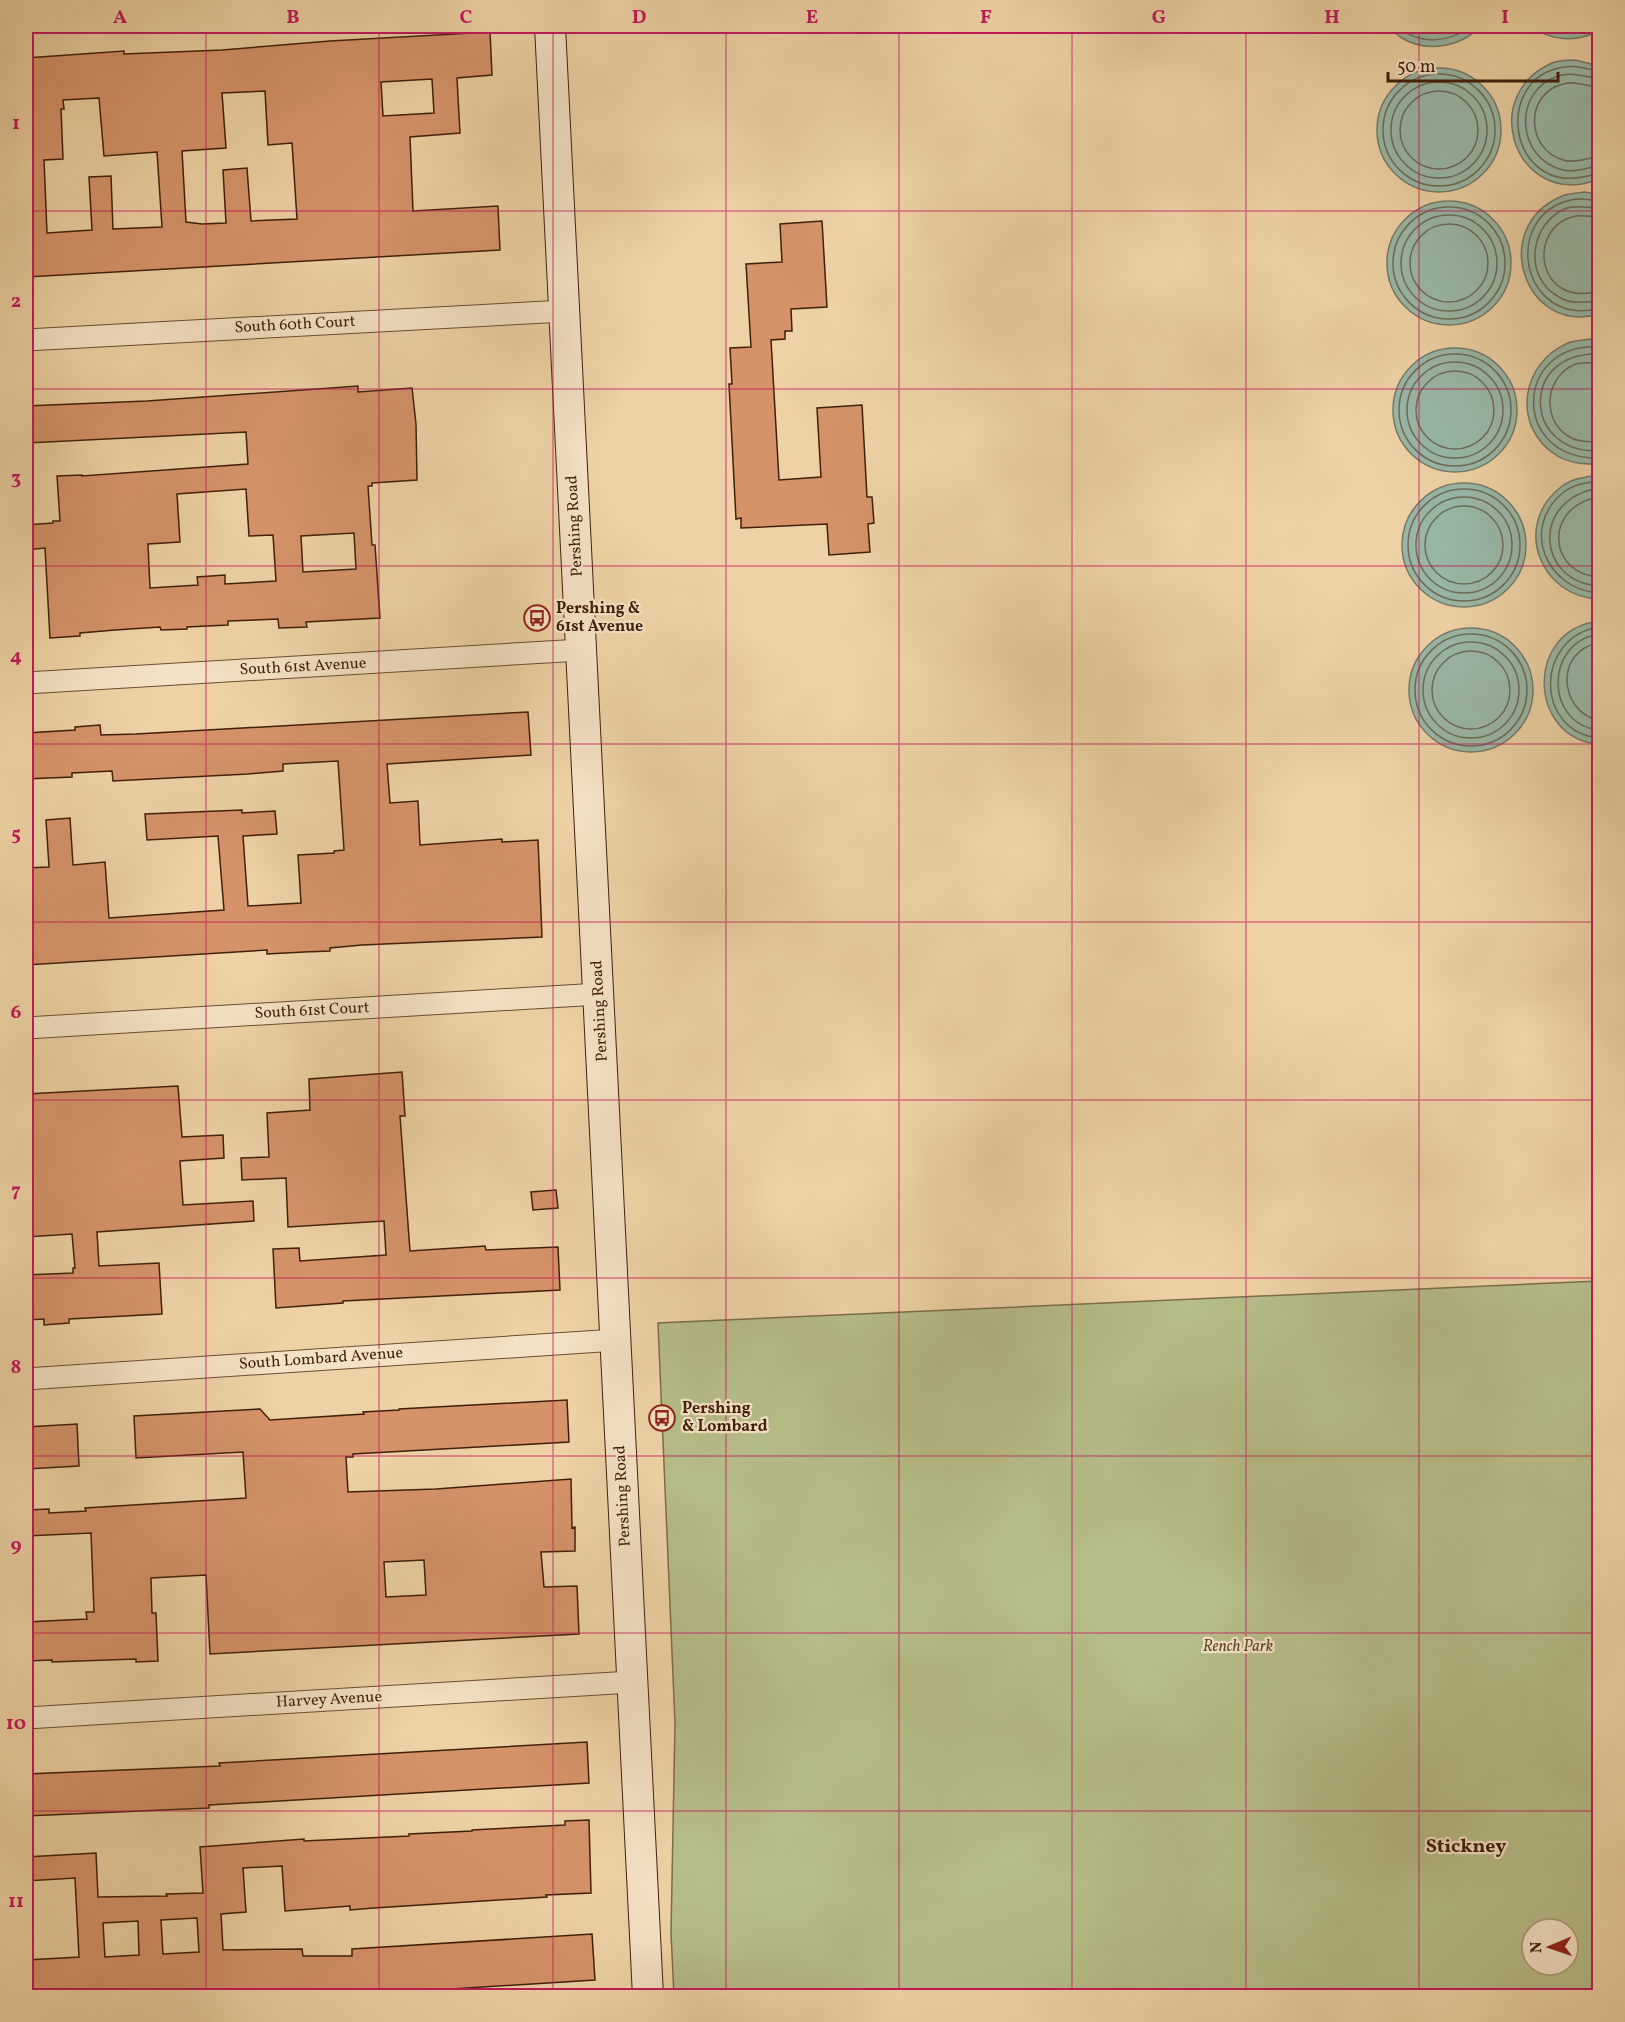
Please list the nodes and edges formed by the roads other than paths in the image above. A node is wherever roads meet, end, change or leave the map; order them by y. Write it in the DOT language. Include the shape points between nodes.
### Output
graph roads {
  1 [pos="550,26"];
  2 [pos="565,311"];
  3 [pos="26,340"];
  4 [pos="582,650"];
  5 [pos="26,683"];
  6 [pos="599,994"];
  7 [pos="26,1028"];
  8 [pos="616,1340"];
  9 [pos="26,1379"];
  10 [pos="632,1682"];
  11 [pos="26,1718"];
  12 [pos="648,1996"];
  1 -- 2 [label="main road, Pershing Road"];
  2 -- 3 [label="street, South 60th Court"];
  2 -- 4 [label="main road, Pershing Road"];
  4 -- 5 [label="street, South 61st Avenue"];
  4 -- 6 [label="main road, Pershing Road"];
  6 -- 7 [label="street, South 61st Court"];
  6 -- 8 [label="main road, Pershing Road"];
  8 -- 9 [label="street, South Lombard Avenue"];
  8 -- 10 [label="main road, Pershing Road"];
  10 -- 11 [label="street, Harvey Avenue"];
  10 -- 12 [label="main road, Pershing Road"];
}
